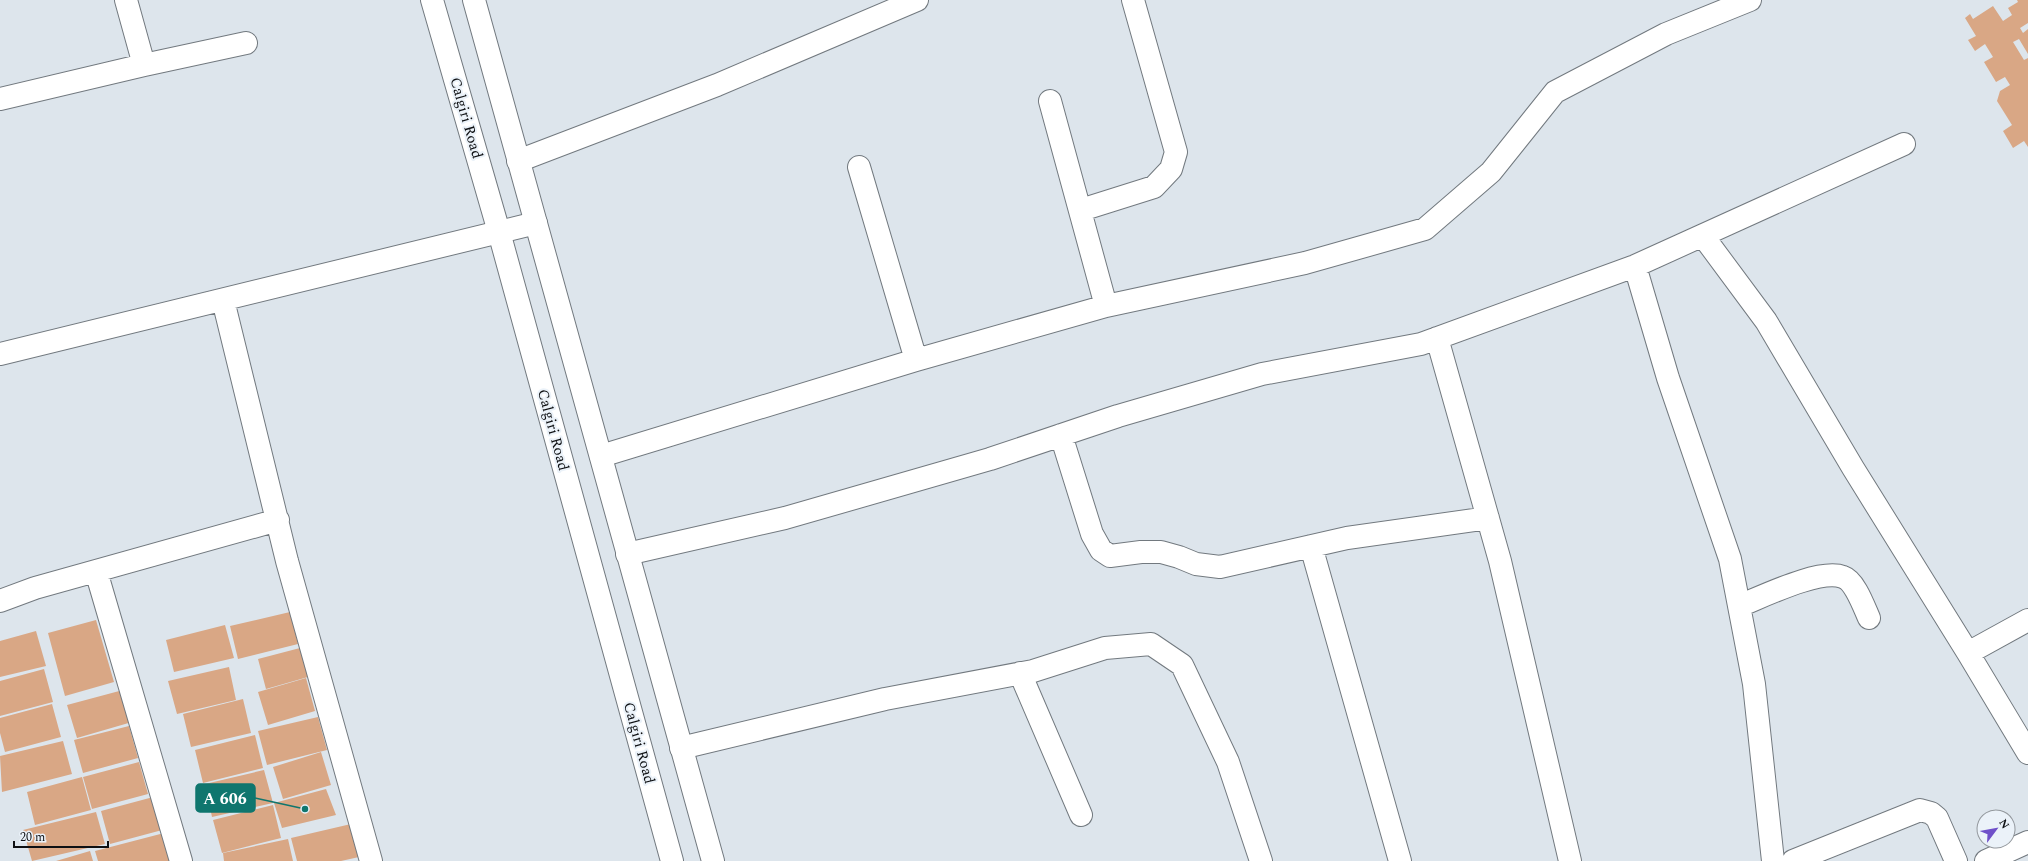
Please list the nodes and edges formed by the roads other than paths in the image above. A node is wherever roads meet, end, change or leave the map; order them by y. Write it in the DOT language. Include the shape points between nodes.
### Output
graph roads {
  1 [pos="126,0"];
  2 [pos="432,0"];
  3 [pos="474,0"];
  4 [pos="917,0"];
  5 [pos="1133,0"];
  6 [pos="1750,0"];
  7 [pos="246,43"];
  8 [pos="144,65"];
  9 [pos="0,99"];
  10 [pos="1050,101"];
  11 [pos="1904,144"];
  12 [pos="518,161"];
  13 [pos="859,167"];
  14 [pos="1081,210"];
  15 [pos="536,223"];
  16 [pos="499,232"];
  17 [pos="1703,236"];
  18 [pos="1635,266"];
  19 [pos="223,300"];
  20 [pos="1106,306"];
  21 [pos="1437,338"];
  22 [pos="0,354"];
  23 [pos="916,360"];
  24 [pos="1061,435"];
  25 [pos="601,456"];
  26 [pos="1488,518"];
  27 [pos="278,520"];
  28 [pos="1311,546"];
  29 [pos="628,554"];
  30 [pos="96,571"];
  31 [pos="0,601"];
  32 [pos="1738,606"];
  33 [pos="1869,618"];
  34 [pos="2028,620"];
  35 [pos="1968,653"];
  36 [pos="1020,673"];
  37 [pos="2022,731"];
  38 [pos="681,748"];
  39 [pos="2028,753"];
  40 [pos="1081,815"];
  41 [pos="2028,842"];
  42 [pos="181,861"];
  43 [pos="371,861"];
  44 [pos="672,861"];
  45 [pos="713,861"];
  46 [pos="1261,861"];
  47 [pos="1400,861"];
  48 [pos="1570,861"];
  49 [pos="1773,861"];
  50 [pos="1793,861"];
  51 [pos="1956,861"];
  52 [pos="1986,861"];
  1 -- 8 [label="street"];
  2 -- 16 [label="street, Calgiri Road"];
  3 -- 12 [label="street"];
  4 -- 12 [label="street" via="717,85"];
  5 -- 14 [label="street" via="1176,152 1171,169 1154,187"];
  6 -- 20 [label="street" via="1666,34 1554,92 1491,172 1425,229 1305,263"];
  7 -- 8 [label="street"];
  8 -- 9 [label="street"];
  10 -- 14 [label="street"];
  11 -- 17 [label="street"];
  12 -- 15 [label="street"];
  13 -- 23 [label="street"];
  14 -- 20 [label="street"];
  15 -- 16 [label="street"];
  15 -- 25 [label="street"];
  16 -- 19 [label="street"];
  16 -- 44 [label="street, Calgiri Road"];
  17 -- 18 [label="street"];
  17 -- 35 [label="street" via="1766,321 1853,468"];
  18 -- 21 [label="street"];
  18 -- 32 [label="street" via="1668,378 1730,559"];
  19 -- 22 [label="street"];
  19 -- 27 [label="street"];
  20 -- 23 [label="street"];
  21 -- 24 [label="street" via="1421,344 1262,374"];
  21 -- 26 [label="street"];
  23 -- 25 [label="street"];
  24 -- 28 [label="street" via="1092,534 1101,550 1110,556 1161,552 1196,564 1220,567"];
  24 -- 29 [label="street" via="990,459 785,518"];
  25 -- 29 [label="street"];
  26 -- 28 [label="street" via="1347,538"];
  26 -- 48 [label="street"];
  27 -- 30 [label="street"];
  27 -- 43 [label="street" via="287,561"];
  28 -- 47 [label="street"];
  29 -- 38 [label="street"];
  30 -- 31 [label="street"];
  30 -- 42 [label="street"];
  32 -- 33 [label="street" via="1827,575 1844,577 1856,589"];
  32 -- 49 [label="street" via="1754,684"];
  34 -- 35 [label="street"];
  35 -- 37 [label="street"];
  36 -- 38 [label="street" via="885,699"];
  36 -- 40 [label="street"];
  36 -- 46 [label="street" via="1105,648 1152,644 1182,665 1228,762"];
  37 -- 39 [label="street"];
  38 -- 45 [label="street"];
  41 -- 52 [label="street"];
  50 -- 51 [label="street" via="1920,810 1937,818"];
}
